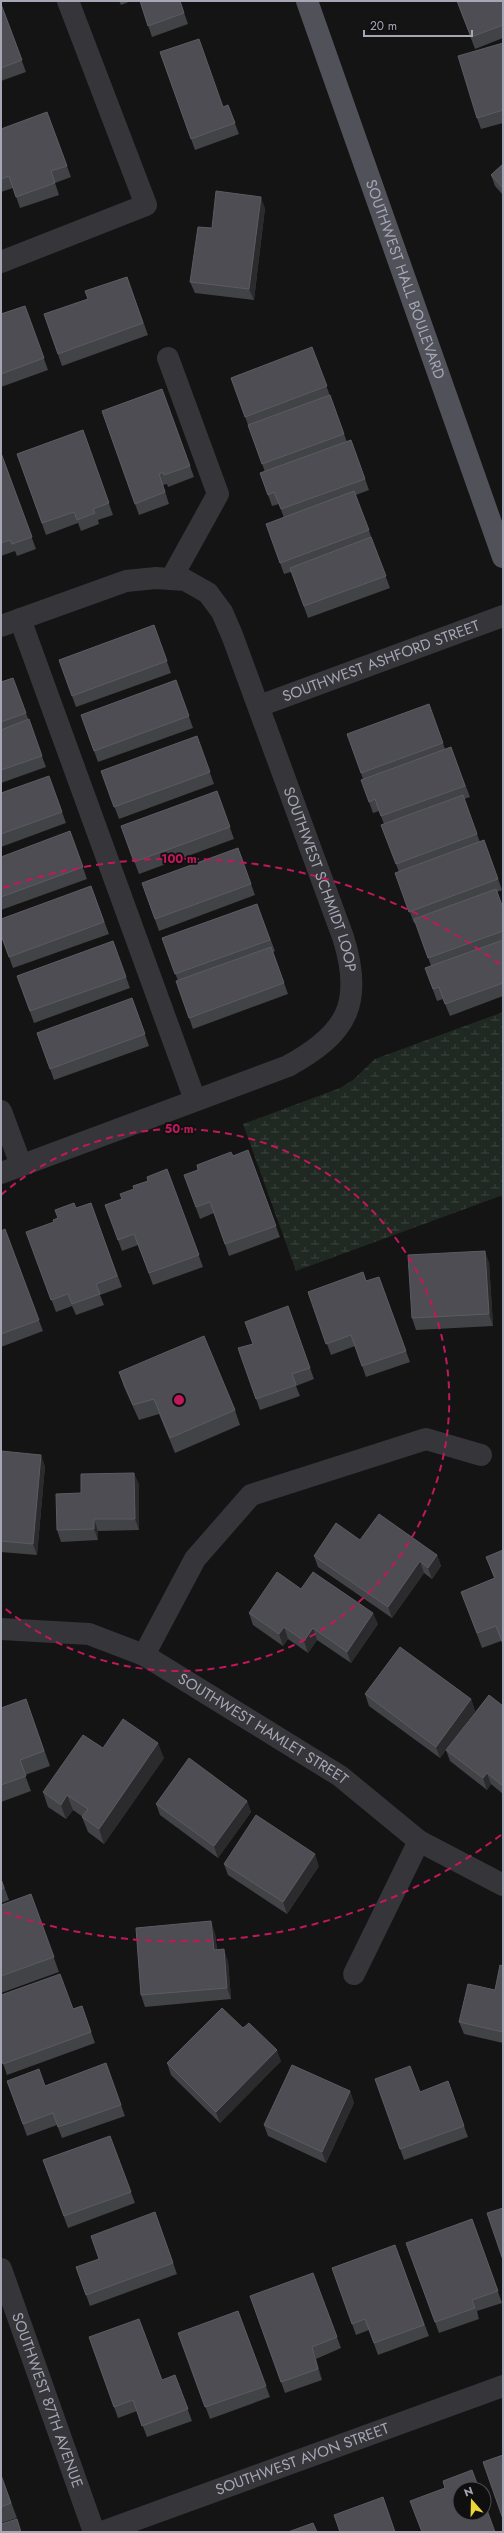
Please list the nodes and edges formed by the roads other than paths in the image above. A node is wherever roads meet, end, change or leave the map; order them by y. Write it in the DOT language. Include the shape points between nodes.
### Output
graph roads {
  1 [pos="68,1"];
  2 [pos="307,1"];
  3 [pos="1,262"];
  4 [pos="168,358"];
  5 [pos="503,557"];
  6 [pos="171,579"];
  7 [pos="503,616"];
  8 [pos="11,623"];
  9 [pos="259,706"];
  10 [pos="196,1100"];
  11 [pos="1,1111"];
  12 [pos="11,1169"];
  13 [pos="481,1456"];
  14 [pos="1,1629"];
  15 [pos="144,1655"];
  16 [pos="419,1841"];
  17 [pos="503,1885"];
  18 [pos="354,1974"];
  19 [pos="1,2269"];
  20 [pos="503,2386"];
  21 [pos="94,2532"];
  22 [pos="102,2532"];
  1 -- 3 [label="street" via="146,205"];
  2 -- 5 [label="main road, SOUTHWEST HALL BOULEVARD"];
  4 -- 6 [label="street" via="218,494"];
  6 -- 8 [label="street, SOUTHWEST SCHMIDT LOOP" via="126,581"];
  6 -- 9 [label="street, SOUTHWEST SCHMIDT LOOP" via="185,580 208,593 222,612"];
  7 -- 9 [label="street, SOUTHWEST ASHFORD STREET"];
  8 -- 10 [label="street"];
  9 -- 10 [label="street, SOUTHWEST SCHMIDT LOOP" via="352,965 350,1003 342,1022 317,1050 288,1066"];
  10 -- 12 [label="street, SOUTHWEST SCHMIDT LOOP"];
  11 -- 12 [label="street"];
  13 -- 15 [label="street" via="426,1439 251,1495 195,1560"];
  14 -- 15 [label="street, SOUTHWEST HAMLET STREET" via="89,1634"];
  15 -- 16 [label="street, SOUTHWEST HAMLET STREET" via="340,1776"];
  16 -- 17 [label="street, SOUTHWEST HAMLET STREET"];
  16 -- 18 [label="street"];
  19 -- 21 [label="street, SOUTHWEST 87TH AVENUE"];
  20 -- 22 [label="street, SOUTHWEST AVON STREET"];
}
